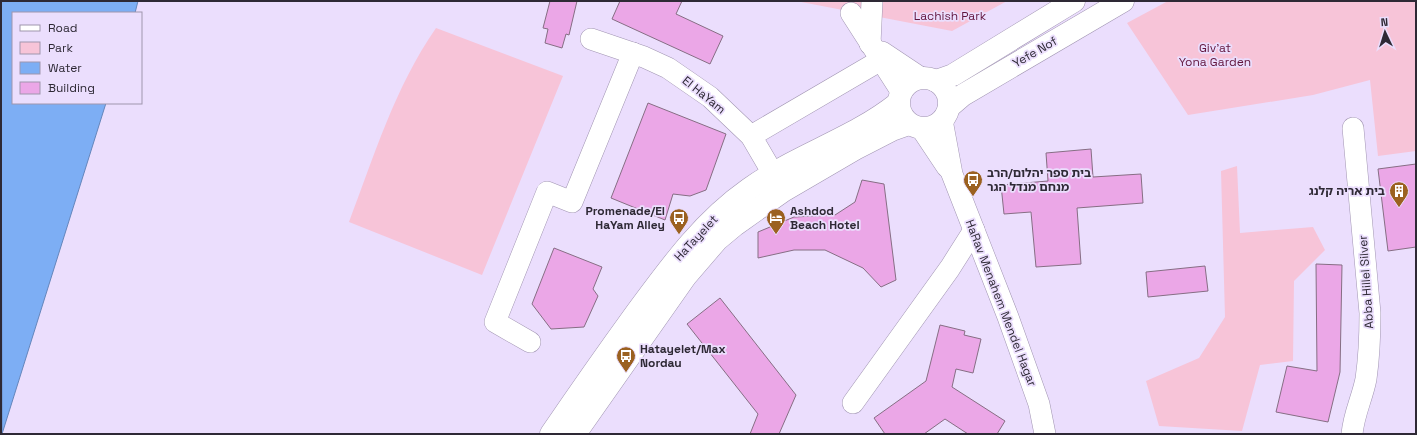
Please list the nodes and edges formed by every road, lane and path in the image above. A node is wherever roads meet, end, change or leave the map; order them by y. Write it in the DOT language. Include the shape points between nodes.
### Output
graph roads {
  1 [pos="872,1"];
  2 [pos="1074,1"];
  3 [pos="1123,1"];
  4 [pos="850,13"];
  5 [pos="591,39"];
  6 [pos="876,52"];
  7 [pos="633,53"];
  8 [pos="929,79"];
  9 [pos="900,97"];
  10 [pos="945,114"];
  11 [pos="915,126"];
  12 [pos="1353,128"];
  13 [pos="751,136"];
  14 [pos="952,174"];
  15 [pos="778,182"];
  16 [pos="974,230"];
  17 [pos="530,342"];
  18 [pos="853,403"];
  19 [pos="551,434"];
  20 [pos="575,434"];
  21 [pos="1045,434"];
  22 [pos="1352,434"];
  1 -- 6 [label="street"];
  2 -- 8 [label="main road, Yefe Nof" via="953,74"];
  3 -- 10 [label="main road, Yefe Nof" via="963,95"];
  4 -- 6 [label="street"];
  5 -- 7 [label="street, El HaYam"];
  6 -- 8 [label="street"];
  6 -- 9 [label="street"];
  6 -- 13 [label="street"];
  7 -- 13 [label="street, El HaYam" via="668,68 691,82"];
  7 -- 17 [label="street" via="572,202 547,192 495,322"];
  8 -- 9 [label="main road" via="910,82"];
  8 -- 10 [label="main road" via="947,92"];
  9 -- 11 [label="main road" via="901,114"];
  9 -- 15 [label="main road, HaTayelet" via="876,119"];
  10 -- 11 [label="main road" via="936,125"];
  10 -- 14 [label="street, HaRav Menahem Mendel Hagar"];
  11 -- 14 [label="street, HaRav Menahem Mendel Hagar"];
  11 -- 15 [label="main road, HaTayelet" via="892,130"];
  12 -- 22 [label="street, Abba Hillel Silver" via="1370,313 1370,342 1366,381 1353,417"];
  13 -- 15 [label="street, El HaYam"];
  14 -- 16 [label="street, HaRav Menahem Mendel Hagar"];
  15 -- 19 [label="main road, HaTayelet" via="723,209 690,241"];
  15 -- 20 [label="main road, HaTayelet" via="701,257"];
  16 -- 18 [label="street" via="950,268"];
  16 -- 21 [label="street, HaRav Menahem Mendel Hagar" via="1036,396"];
}
